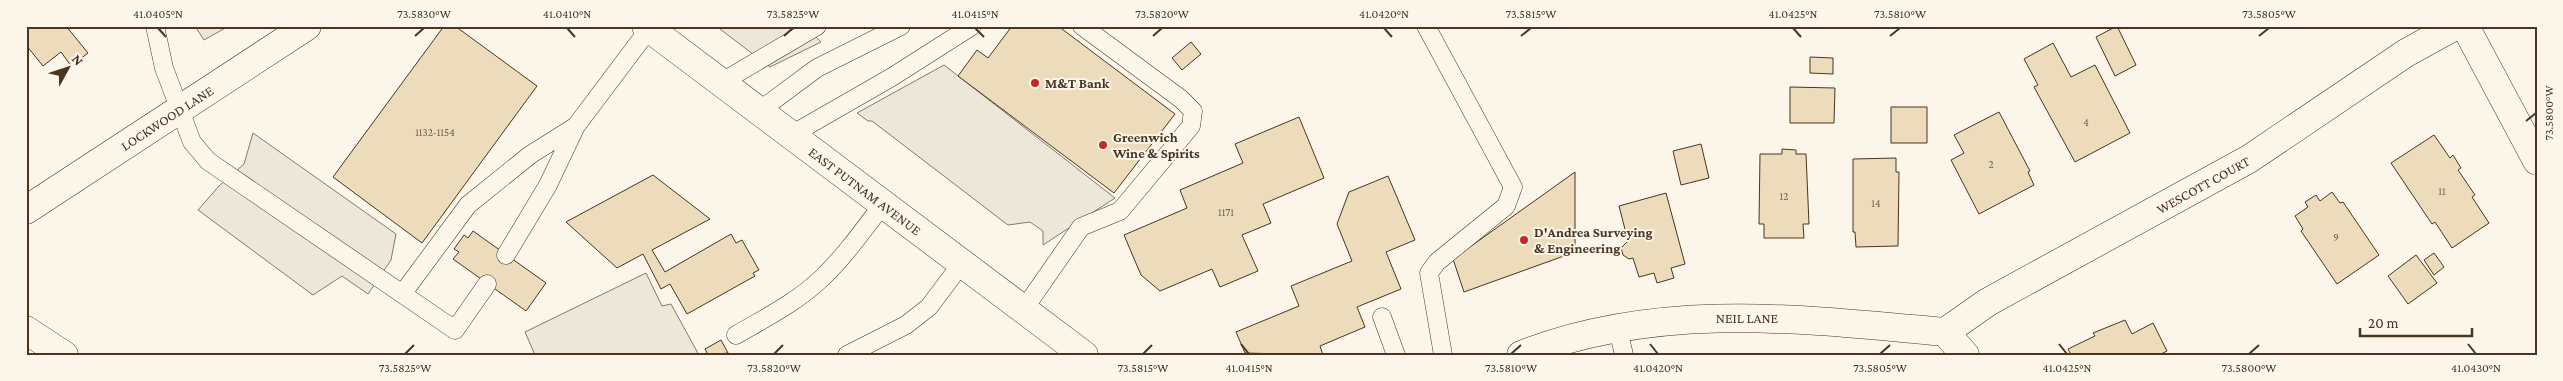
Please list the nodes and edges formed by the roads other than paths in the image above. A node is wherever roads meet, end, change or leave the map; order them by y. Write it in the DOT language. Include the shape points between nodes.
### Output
graph roads {
  1 [pos="155,26"];
  2 [pos="307,26"];
  3 [pos="817,26"];
  4 [pos="901,26"];
  5 [pos="972,26"];
  6 [pos="1082,26"];
  7 [pos="1426,26"];
  8 [pos="2455,26"];
  9 [pos="2465,26"];
  10 [pos="648,27"];
  11 [pos="722,82"];
  12 [pos="179,110"];
  13 [pos="759,111"];
  14 [pos="576,126"];
  15 [pos="791,135"];
  16 [pos="2537,161"];
  17 [pos="883,204"];
  18 [pos="26,210"];
  19 [pos="506,255"];
  20 [pos="962,263"];
  21 [pos="487,284"];
  22 [pos="403,293"];
  23 [pos="1024,309"];
  24 [pos="1382,317"];
  25 [pos="26,330"];
  26 [pos="1945,332"];
  27 [pos="736,335"];
  28 [pos="1621,342"];
  29 [pos="64,355"];
  30 [pos="847,355"];
  31 [pos="1084,355"];
  32 [pos="1396,355"];
  33 [pos="1443,355"];
  34 [pos="1522,355"];
  35 [pos="1965,355"];
  1 -- 12 [label="lane" via="164,68"];
  2 -- 12 [label="main road, LOCKWOOD LANE"];
  3 -- 11 [label="lane"];
  4 -- 13 [label="lane" via="817,68"];
  5 -- 15 [label="lane"];
  6 -- 23 [label="lane" via="1181,99 1193,111 1192,126 1120,211 1081,227"];
  7 -- 33 [label="lane" via="1513,187 1506,206 1437,262 1429,273"];
  8 -- 26 [label="main road, WESCOTT COURT" via="2406,54 2249,159 1988,302"];
  9 -- 16 [label="main road"];
  10 -- 11 [label="main road, EAST PUTNAM AVENUE"];
  10 -- 14 [label="lane"];
  11 -- 13 [label="main road, EAST PUTNAM AVENUE"];
  12 -- 18 [label="main road, LOCKWOOD LANE"];
  12 -- 22 [label="lane" via="192,142 208,161"];
  13 -- 15 [label="main road, EAST PUTNAM AVENUE"];
  14 -- 19 [label="lane" via="548,185"];
  14 -- 22 [label="lane" via="530,155 468,205"];
  15 -- 17 [label="main road, EAST PUTNAM AVENUE"];
  17 -- 20 [label="main road, EAST PUTNAM AVENUE"];
  17 -- 27 [label="lane" via="849,250 822,278 797,298"];
  20 -- 23 [label="main road, EAST PUTNAM AVENUE"];
  20 -- 30 [label="lane" via="929,307 906,325"];
  21 -- 22 [label="lane" via="455,330"];
  23 -- 31 [label="main road, EAST PUTNAM AVENUE"];
  24 -- 32 [label="lane"];
  25 -- 29 [label="main road"];
  26 -- 28 [label="main road, NEIL LANE" via="1785,318 1725,317 1662,321"];
  26 -- 35 [label="main road"];
  28 -- 34 [label="main road, NEIL LANE"];
}
